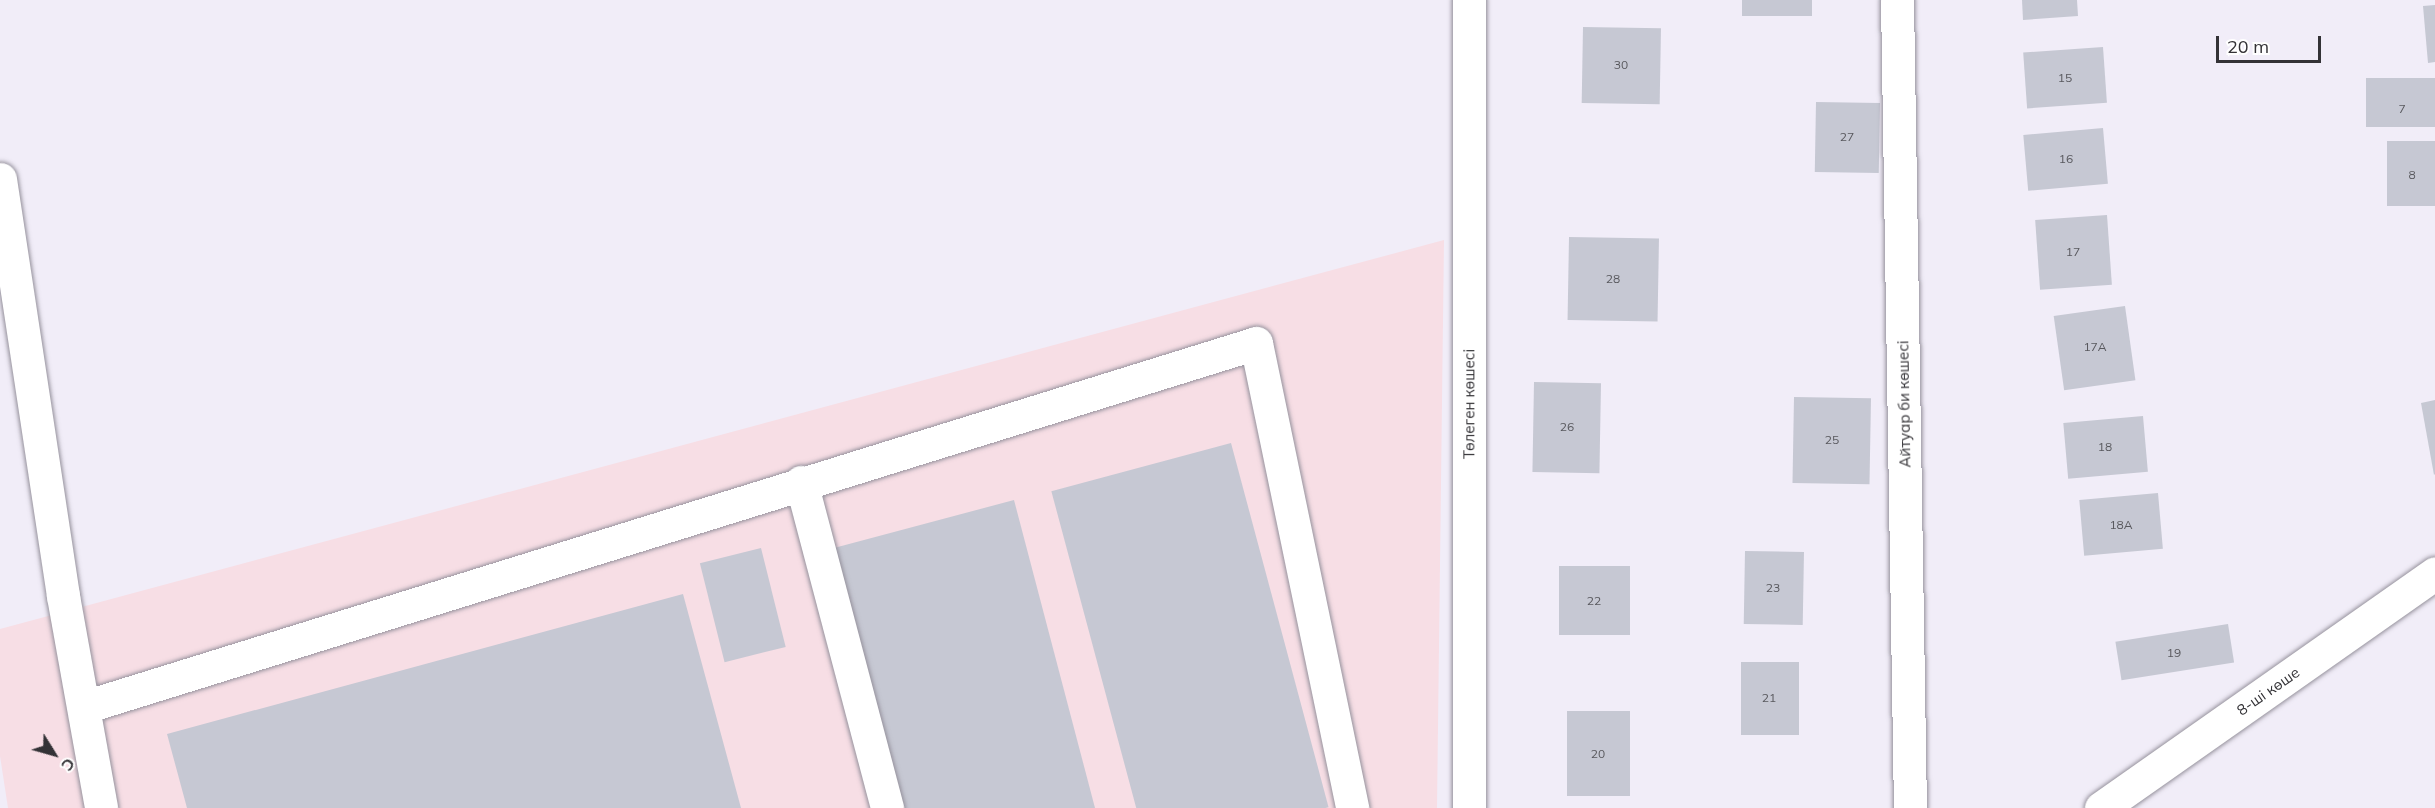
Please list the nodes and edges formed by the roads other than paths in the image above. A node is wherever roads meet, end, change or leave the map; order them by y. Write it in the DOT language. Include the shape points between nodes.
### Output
graph roads {
  1 [pos="1469,0"];
  2 [pos="1897,0"];
  3 [pos="0,179"];
  4 [pos="801,482"];
  5 [pos="2435,573"];
  6 [pos="84,707"];
  7 [pos="101,808"];
  8 [pos="887,808"];
  9 [pos="1352,808"];
  10 [pos="1469,808"];
  11 [pos="1910,808"];
  12 [pos="2100,808"];
  1 -- 10 [label="street, Төлеген көшесі"];
  2 -- 11 [label="street, Айтуар би көшесі"];
  3 -- 6 [label="street" via="63,596"];
  4 -- 6 [label="street"];
  4 -- 8 [label="street"];
  4 -- 9 [label="street" via="1256,343"];
  5 -- 12 [label="street, 8-шi көше"];
  6 -- 7 [label="street"];
}
